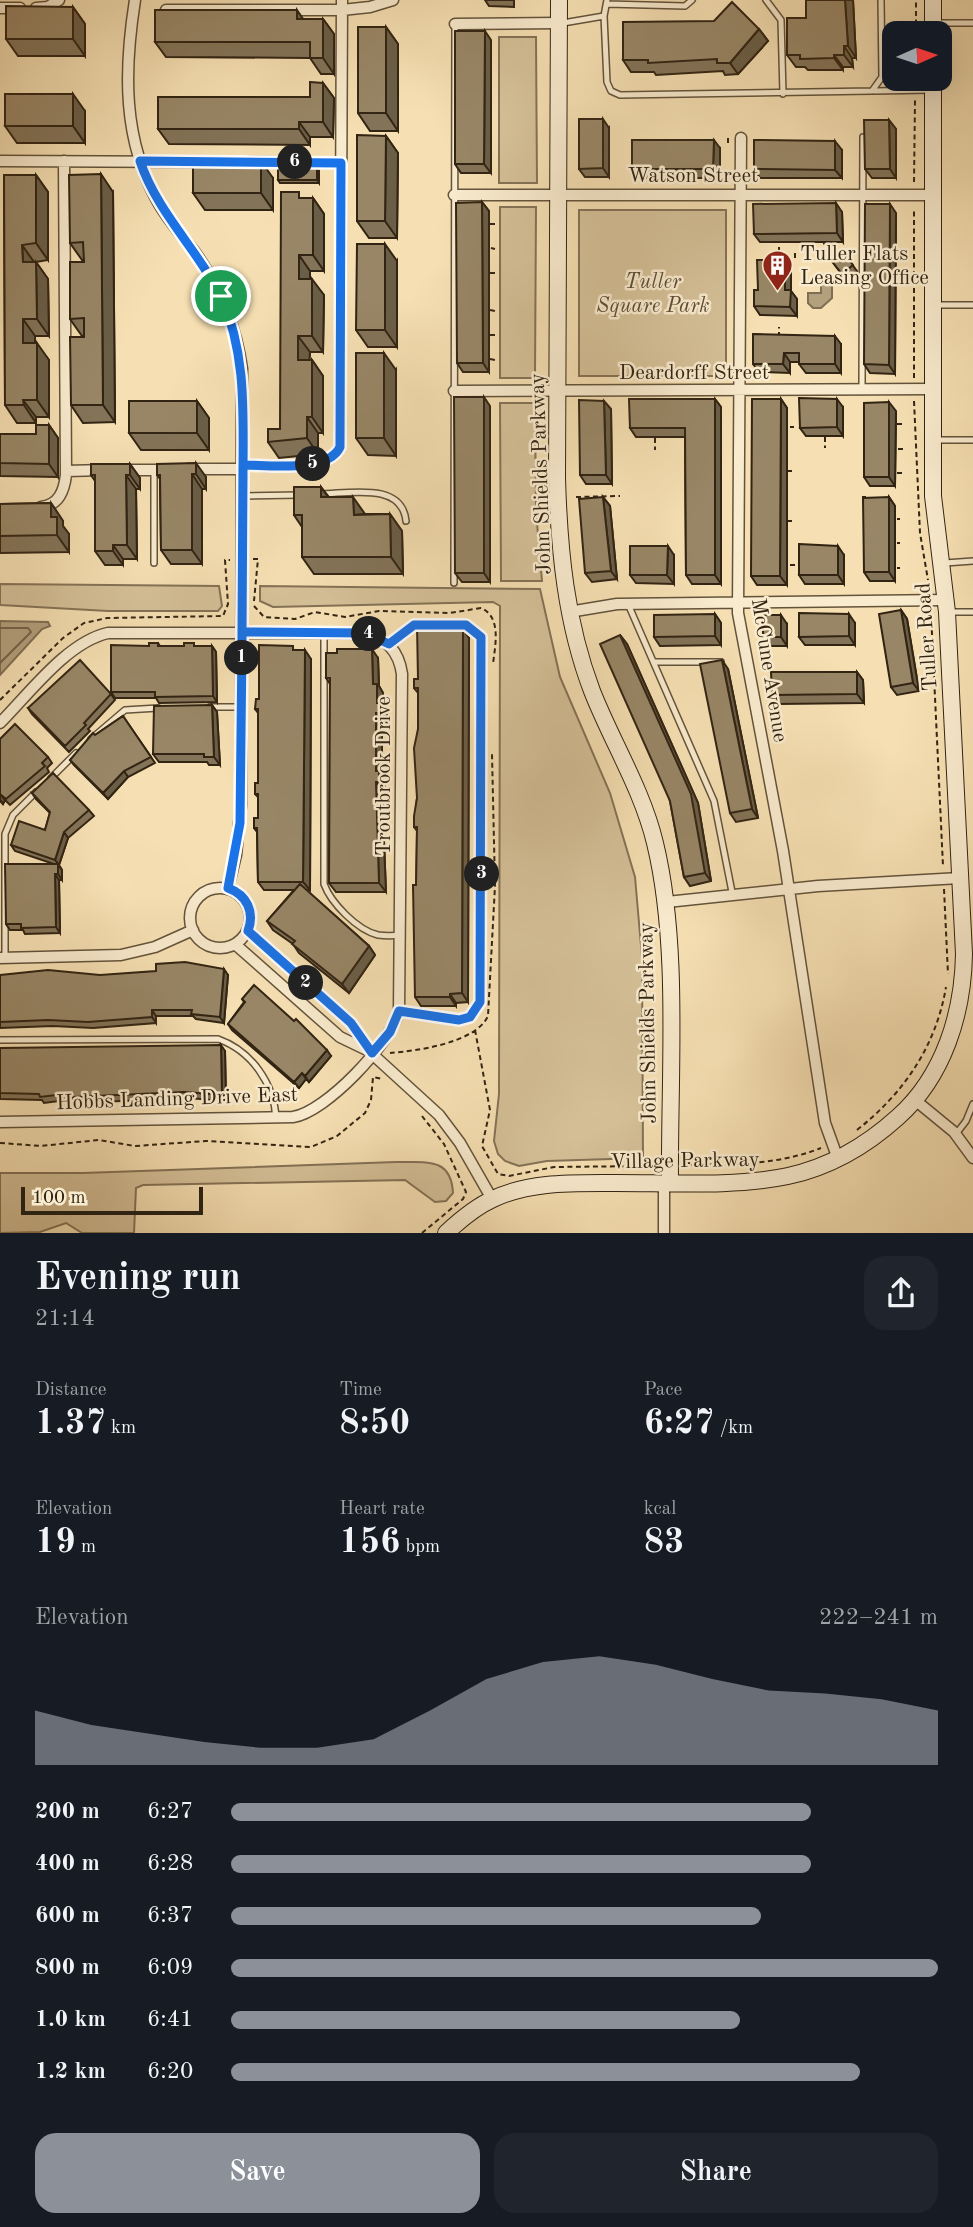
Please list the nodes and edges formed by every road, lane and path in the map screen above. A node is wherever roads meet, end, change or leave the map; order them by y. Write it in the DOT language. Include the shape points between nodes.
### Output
graph roads {
  1 [pos="59,0"];
  2 [pos="135,0"];
  3 [pos="393,0"];
  4 [pos="559,0"];
  5 [pos="692,0"];
  6 [pos="766,0"];
  7 [pos="881,0"];
  8 [pos="916,0"];
  9 [pos="933,0"];
  10 [pos="607,2"];
  11 [pos="342,5"];
  12 [pos="0,8"];
  13 [pos="164,10"];
  14 [pos="604,16"];
  15 [pos="916,21"];
  16 [pos="933,21"];
  17 [pos="559,23"];
  18 [pos="973,23"];
  19 [pos="455,24"];
  20 [pos="952,26"];
  21 [pos="892,91"];
  22 [pos="915,91"];
  23 [pos="933,91"];
  24 [pos="870,92"];
  25 [pos="783,94"];
  26 [pos="863,137"];
  27 [pos="728,138"];
  28 [pos="741,138"];
  29 [pos="728,146"];
  30 [pos="0,161"];
  31 [pos="64,161"];
  32 [pos="140,161"];
  33 [pos="223,162"];
  34 [pos="236,162"];
  35 [pos="341,163"];
  36 [pos="915,186"];
  37 [pos="741,194"];
  38 [pos="454,195"];
  39 [pos="558,195"];
  40 [pos="932,195"];
  41 [pos="862,196"];
  42 [pos="914,206"];
  43 [pos="490,224"];
  44 [pos="495,224"];
  45 [pos="824,238"];
  46 [pos="779,247"];
  47 [pos="774,253"];
  48 [pos="779,253"];
  49 [pos="795,253"];
  50 [pos="824,253"];
  51 [pos="774,257"];
  52 [pos="796,258"];
  53 [pos="490,273"];
  54 [pos="495,273"];
  55 [pos="973,305"];
  56 [pos="933,306"];
  57 [pos="490,310"];
  58 [pos="495,310"];
  59 [pos="779,327"];
  60 [pos="490,335"];
  61 [pos="495,335"];
  62 [pos="779,338"];
  63 [pos="491,359"];
  64 [pos="495,359"];
  65 [pos="914,374"];
  66 [pos="558,390"];
  67 [pos="933,390"];
  68 [pos="454,391"];
  69 [pos="741,391"];
  70 [pos="862,391"];
  71 [pos="914,401"];
  72 [pos="897,424"];
  73 [pos="903,424"];
  74 [pos="825,432"];
  75 [pos="655,433"];
  76 [pos="933,440"];
  77 [pos="973,440"];
  78 [pos="825,448"];
  79 [pos="898,449"];
  80 [pos="903,449"];
  81 [pos="655,450"];
  82 [pos="243,467"];
  83 [pos="154,470"];
  84 [pos="66,471"];
  85 [pos="783,471"];
  86 [pos="794,471"];
  87 [pos="897,473"];
  88 [pos="902,473"];
  89 [pos="243,496"];
  90 [pos="620,496"];
  91 [pos="576,497"];
  92 [pos="33,507"];
  93 [pos="406,521"];
  94 [pos="782,521"];
  95 [pos="795,521"];
  96 [pos="242,559"];
  97 [pos="973,561"];
  98 [pos="154,563"];
  99 [pos="942,564"];
  100 [pos="790,565"];
  101 [pos="795,565"];
  102 [pos="454,583"];
  103 [pos="738,603"];
  104 [pos="628,604"];
  105 [pos="941,604"];
  106 [pos="569,612"];
  107 [pos="973,612"];
  108 [pos="242,632"];
  109 [pos="324,632"];
  110 [pos="389,644"];
  111 [pos="654,662"];
  112 [pos="722,662"];
  113 [pos="492,664"];
  114 [pos="203,707"];
  115 [pos="241,707"];
  116 [pos="165,708"];
  117 [pos="0,723"];
  118 [pos="492,750"];
  119 [pos="952,879"];
  120 [pos="228,888"];
  121 [pos="789,890"];
  122 [pos="733,897"];
  123 [pos="667,902"];
  124 [pos="192,930"];
  125 [pos="248,931"];
  126 [pos="401,935"];
  127 [pos="236,944"];
  128 [pos="3,958"];
  129 [pos="399,1011"];
  130 [pos="475,1030"];
  131 [pos="0,1040"];
  132 [pos="372,1053"];
  133 [pos="388,1054"];
  134 [pos="373,1071"];
  135 [pos="373,1077"];
  136 [pos="384,1081"];
  137 [pos="915,1100"];
  138 [pos="973,1104"];
  139 [pos="421,1115"];
  140 [pos="276,1118"];
  141 [pos="0,1122"];
  142 [pos="956,1135"];
  143 [pos="0,1143"];
  144 [pos="835,1151"];
  145 [pos="973,1158"];
  146 [pos="663,1162"];
  147 [pos="691,1165"];
  148 [pos="667,1182"];
  149 [pos="492,1199"];
  150 [pos="422,1233"];
  151 [pos="446,1233"];
  152 [pos="664,1233"];
  1 -- 12 [label="street" via="45,8"];
  2 -- 32 [label="street" via="128,98"];
  3 -- 11 [label="street"];
  4 -- 17 [label="street, John Shields Parkway"];
  5 -- 10 [label="lane" via="685,6"];
  6 -- 25 [label="lane" via="781,20"];
  7 -- 24 [label="lane" via="882,77"];
  8 -- 15 [label="path"];
  9 -- 16 [label="street"];
  10 -- 14 [label="lane"];
  11 -- 13 [label="street"];
  11 -- 35 [label="street"];
  14 -- 17 [label="lane"];
  14 -- 25 [label="lane" via="607,82 616,94"];
  17 -- 19 [label="street"];
  17 -- 39 [label="street, John Shields Parkway"];
  18 -- 20 [label="lane"];
  19 -- 38 [label="lane"];
  21 -- 24 [label="lane"];
  22 -- 36 [label="path"];
  23 -- 40 [label="street, Tuller Road"];
  24 -- 25 [label="lane"];
  26 -- 41 [label="lane"];
  27 -- 29 [label="path"];
  28 -- 37 [label="street, McCune Avenue"];
  30 -- 31 [label="street"];
  31 -- 32 [label="street"];
  31 -- 84 [label="street"];
  32 -- 33 [label="street"];
  32 -- 82 [label="street" via="160,205 213,280 232,324 243,381"];
  34 -- 35 [label="street"];
  35 -- 82 [label="street" via="340,447 323,464"];
  37 -- 39 [label="street, Watson Street"];
  37 -- 41 [label="street, Watson Street"];
  37 -- 69 [label="street, McCune Avenue"];
  38 -- 39 [label="street, Watson Street"];
  38 -- 68 [label="lane"];
  39 -- 66 [label="street, John Shields Parkway"];
  40 -- 41 [label="street, Watson Street"];
  40 -- 56 [label="street, Tuller Road"];
  41 -- 70 [label="lane"];
  42 -- 65 [label="path"];
  43 -- 44 [label="path"];
  45 -- 50 [label="path"];
  46 -- 48 [label="path"];
  47 -- 51 [label="path"];
  49 -- 52 [label="path"];
  53 -- 54 [label="path"];
  55 -- 56 [label="lane"];
  56 -- 67 [label="street, Tuller Road"];
  57 -- 58 [label="path"];
  59 -- 62 [label="path"];
  60 -- 61 [label="path"];
  63 -- 64 [label="path"];
  66 -- 68 [label="street, Deardorff Street"];
  66 -- 69 [label="street, Deardorff Street"];
  66 -- 106 [label="street, John Shields Parkway" via="558,516"];
  67 -- 70 [label="street, Deardorff Street"];
  67 -- 76 [label="street, Tuller Road"];
  68 -- 102 [label="lane"];
  69 -- 70 [label="street, Deardorff Street"];
  69 -- 103 [label="street, McCune Avenue"];
  71 -- 105 [label="path" via="920,533"];
  72 -- 73 [label="path"];
  74 -- 78 [label="path"];
  75 -- 81 [label="path"];
  76 -- 77 [label="lane"];
  76 -- 99 [label="street, Tuller Road" via="934,508"];
  79 -- 80 [label="path"];
  82 -- 83 [label="street"];
  82 -- 89 [label="street"];
  83 -- 84 [label="street"];
  83 -- 98 [label="lane"];
  84 -- 92 [label="street" via="57,501"];
  85 -- 86 [label="path"];
  87 -- 88 [label="path"];
  89 -- 93 [label="lane" via="383,494 398,501"];
  89 -- 96 [label="street"];
  90 -- 91 [label="path"];
  94 -- 95 [label="path"];
  96 -- 108 [label="street"];
  96 -- 113 [label="path" via="258,559 254,607 266,618 295,619 315,612 345,618 379,611 484,609 494,624"];
  97 -- 99 [label="lane"];
  99 -- 105 [label="street, Tuller Road"];
  100 -- 101 [label="path"];
  103 -- 104 [label="street"];
  103 -- 105 [label="street"];
  103 -- 121 [label="street, McCune Avenue"];
  104 -- 106 [label="street"];
  104 -- 111 [label="lane"];
  105 -- 107 [label="lane"];
  105 -- 119 [label="street, Tuller Road"];
  105 -- 119 [label="path"];
  106 -- 123 [label="street, John Shields Parkway" via="592,690 645,808"];
  108 -- 109 [label="street"];
  108 -- 115 [label="street"];
  108 -- 117 [label="street" via="95,636 74,649"];
  109 -- 110 [label="street" via="365,633"];
  109 -- 126 [label="lane" via="324,884 334,902 368,931"];
  110 -- 126 [label="street, Troutbrook Drive" via="402,674"];
  110 -- 129 [label="lane" via="414,625 466,625 481,637 483,648 480,1002 470,1017 459,1020"];
  111 -- 112 [label="lane"];
  111 -- 122 [label="lane" via="715,801"];
  114 -- 115 [label="lane"];
  115 -- 120 [label="street" via="240,823"];
  116 -- 128 [label="lane" via="130,709 113,718 10,819 4,841"];
  118 -- 130 [label="path" via="495,886 490,1003 487,1019"];
  119 -- 121 [label="street"];
  119 -- 137 [label="street, Tuller Road" via="964,954 960,1003 944,1052"];
  119 -- 144 [label="path" via="948,976 937,1026 922,1058 892,1100"];
  120 -- 124 [label="street" via="209,890 197,899 191,911"];
  120 -- 125 [label="street" via="248,906"];
  121 -- 122 [label="street"];
  121 -- 144 [label="street, McCune Avenue" via="820,1090"];
  122 -- 123 [label="street"];
  123 -- 148 [label="street, John Shields Parkway"];
  124 -- 127 [label="street" via="210,947"];
  124 -- 128 [label="street" via="155,947 121,955"];
  125 -- 127 [label="street"];
  125 -- 132 [label="street" via="351,1023"];
  126 -- 129 [label="street, Troutbrook Drive"];
  127 -- 132 [label="street" via="340,1037"];
  129 -- 132 [label="street, Troutbrook Drive" via="390,1032"];
  130 -- 133 [label="path" via="437,1046"];
  130 -- 146 [label="path" via="490,1110 482,1146 498,1174"];
  131 -- 140 [label="lane" via="218,1039 237,1049 267,1080"];
  132 -- 140 [label="street, Hobbs Landing Drive East" via="324,1104 303,1115"];
  132 -- 149 [label="street" via="447,1124"];
  134 -- 135 [label="path"];
  135 -- 136 [label="path"];
  135 -- 143 [label="path" via="365,1113 337,1136 311,1147 206,1141 135,1146 99,1140 41,1146"];
  137 -- 142 [label="street"];
  137 -- 144 [label="street, Village Parkway" via="872,1139"];
  138 -- 142 [label="lane"];
  139 -- 150 [label="path" via="444,1144 466,1192"];
  140 -- 141 [label="street, Hobbs Landing Drive East"];
  142 -- 145 [label="street"];
  144 -- 147 [label="path" via="789,1160"];
  144 -- 148 [label="street, Village Parkway" via="808,1171 774,1178"];
  148 -- 149 [label="street, Village Parkway" via="541,1185"];
  148 -- 152 [label="street"];
  149 -- 151 [label="street, Village Parkway"];
}
